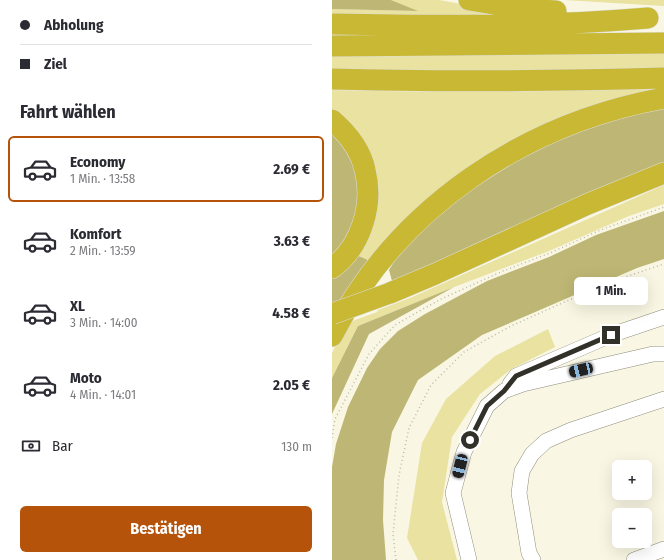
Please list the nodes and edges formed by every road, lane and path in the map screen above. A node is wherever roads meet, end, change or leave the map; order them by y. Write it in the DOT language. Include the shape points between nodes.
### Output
graph roads {
  1 [pos="469,0"];
  2 [pos="656,18"];
  3 [pos="332,24"];
  4 [pos="664,43"];
  5 [pos="332,46"];
  6 [pos="664,78"];
  7 [pos="332,79"];
  8 [pos="664,98"];
  9 [pos="332,120"];
  10 [pos="664,173"];
  11 [pos="664,207"];
  12 [pos="664,264"];
  13 [pos="332,268"];
  14 [pos="332,314"];
  15 [pos="664,317"];
  16 [pos="332,336"];
  17 [pos="664,354"];
  18 [pos="504,391"];
  19 [pos="664,399"];
  20 [pos="332,438"];
  21 [pos="664,549"];
  22 [pos="396,560"];
  23 [pos="469,560"];
  24 [pos="533,560"];
  25 [pos="634,560"];
  1 -- 2 [label="highway" via="525,9"];
  2 -- 3 [label="highway" via="589,23"];
  4 -- 5 [label="highway"];
  6 -- 7 [label="highway" via="502,81"];
  8 -- 16 [label="highway" via="602,113 550,133 519,148 469,179 432,208 396,244 362,286"];
  9 -- 13 [label="highway" via="346,132 357,149 365,169 368,187 362,227 352,246"];
  10 -- 14 [label="highway, bridge" via="588,204 435,274"];
  11 -- 20 [label="path" via="598,231 503,271 439,300 394,325 369,354 335,419"];
  12 -- 22 [label="path" via="607,283 511,326 464,352 431,384 409,428 399,475 393,534"];
  15 -- 18 [label="lane" via="611,335 516,376"];
  17 -- 18 [label="lane" via="653,354 523,384"];
  18 -- 23 [label="lane" via="487,406 464,452 453,493"];
  19 -- 24 [label="lane" via="571,430 546,441 532,454 522,471 519,493 529,553"];
  21 -- 25 [label="lane"];
}
